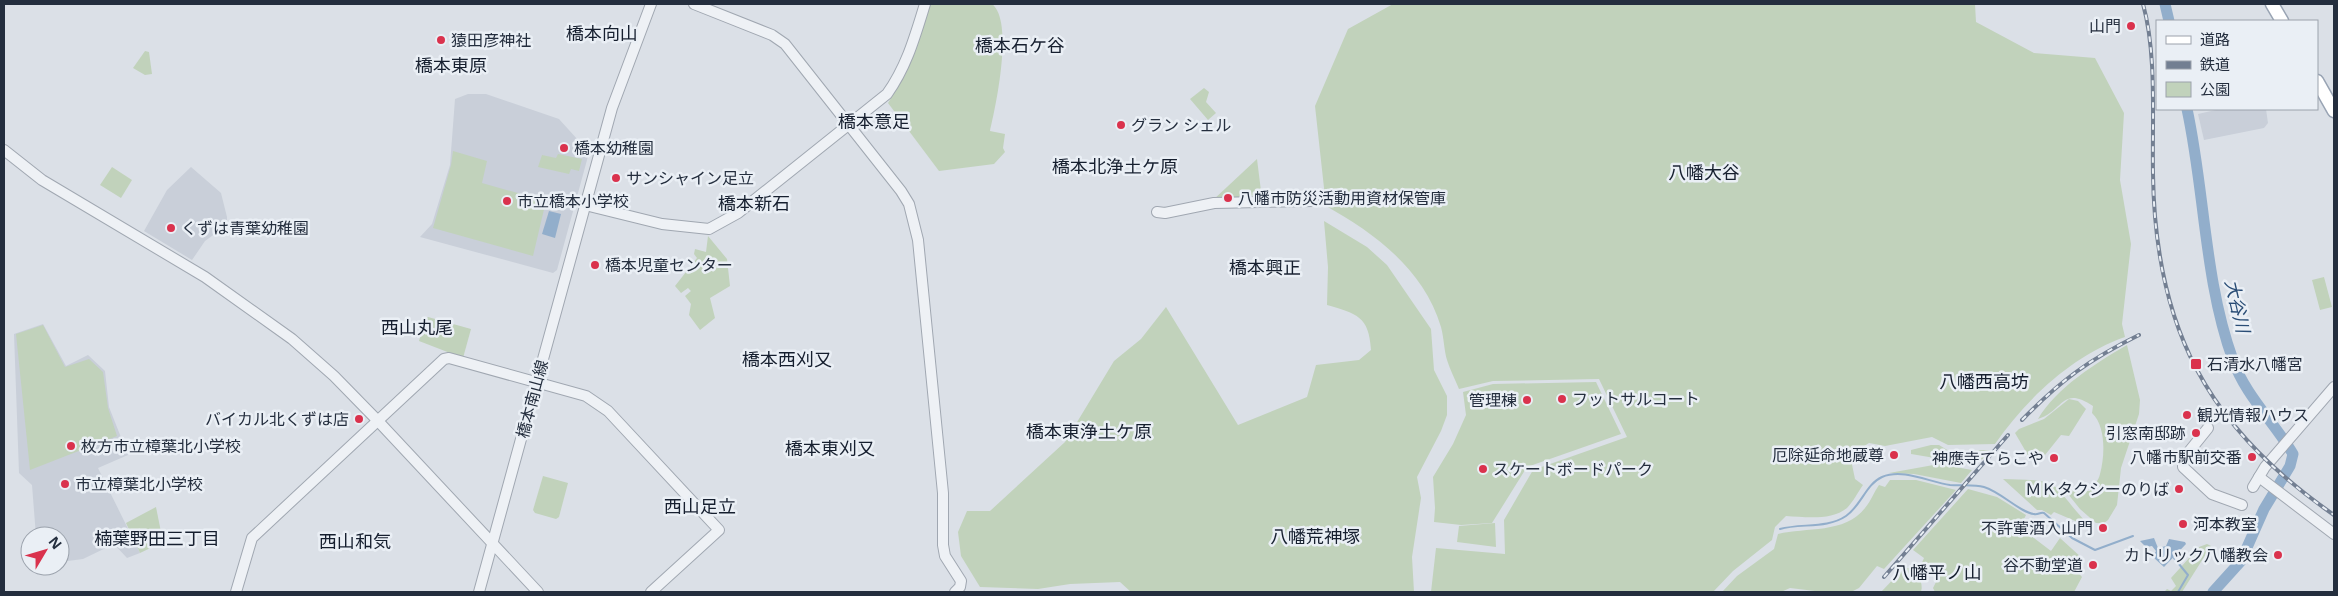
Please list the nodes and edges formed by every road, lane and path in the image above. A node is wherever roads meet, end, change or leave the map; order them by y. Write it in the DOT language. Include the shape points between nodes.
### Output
graph roads {
  1 [pos="651,4"];
  2 [pos="694,4"];
  3 [pos="925,4"];
  4 [pos="2272,4"];
  5 [pos="2281,20"];
  6 [pos="2318,83"];
  7 [pos="2334,111"];
  8 [pos="849,124"];
  9 [pos="4,150"];
  10 [pos="1313,201"];
  11 [pos="585,205"];
  12 [pos="1157,212"];
  13 [pos="537,382"];
  14 [pos="2334,387"];
  15 [pos="378,421"];
  16 [pos="2208,428"];
  17 [pos="2259,477"];
  18 [pos="2253,487"];
  19 [pos="2242,505"];
  20 [pos="2334,534"];
  21 [pos="492,543"];
  22 [pos="236,592"];
  23 [pos="479,592"];
  24 [pos="538,592"];
  25 [pos="652,592"];
  26 [pos="955,592"];
  1 -- 11 [label="street, 橋本南山線" via="612,108"];
  2 -- 8 [label="street" via="772,34 785,44"];
  3 -- 8 [label="street" via="900,74 887,94"];
  4 -- 5 [label="main road"];
  6 -- 7 [label="main road"];
  8 -- 11 [label="street" via="738,213 709,229 662,224"];
  8 -- 26 [label="street" via="901,192 914,220 943,493 945,556 961,581"];
  9 -- 15 [label="street" via="42,180 205,277 274,326 334,376"];
  10 -- 12 [label="street" via="1214,202"];
  11 -- 13 [label="street, 橋本南山線"];
  13 -- 15 [label="street" via="444,359"];
  13 -- 21 [label="street, 橋本南山線"];
  13 -- 25 [label="street" via="597,402 719,530"];
  14 -- 17 [label="street"];
  15 -- 21 [label="street"];
  15 -- 22 [label="street" via="252,538"];
  16 -- 19 [label="street" via="2183,459 2183,467 2212,494"];
  17 -- 18 [label="street"];
  17 -- 20 [label="street"];
  21 -- 23 [label="street, 橋本南山線"];
  21 -- 24 [label="street"];
}
